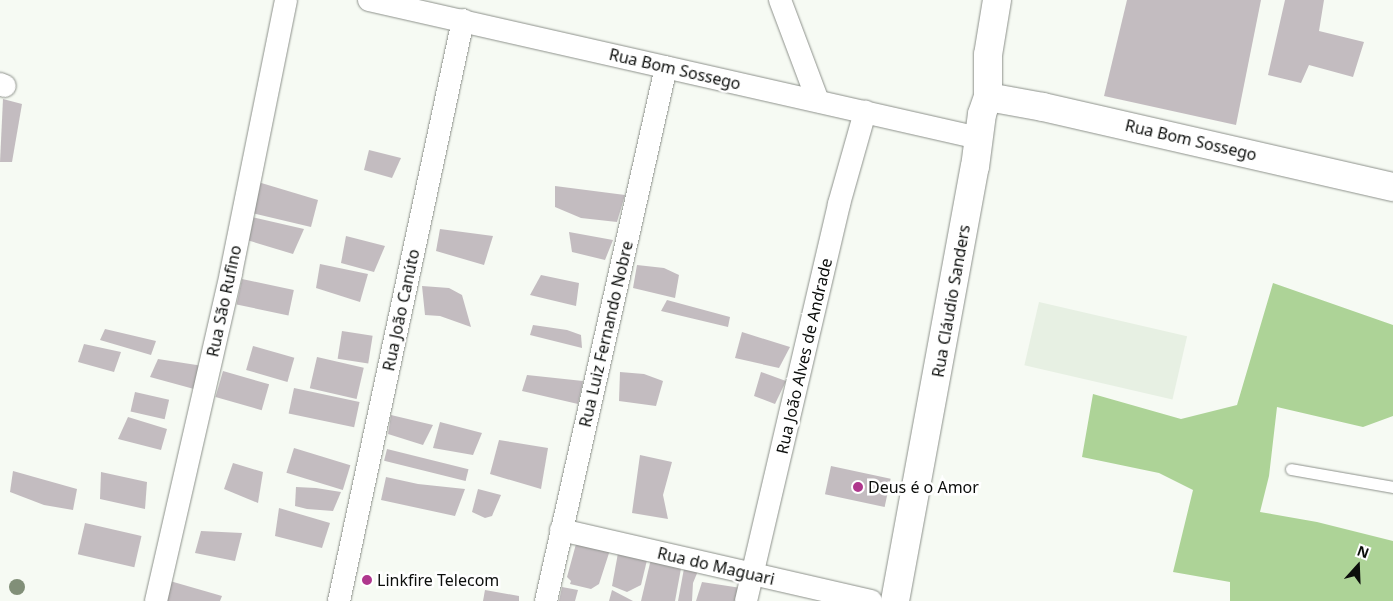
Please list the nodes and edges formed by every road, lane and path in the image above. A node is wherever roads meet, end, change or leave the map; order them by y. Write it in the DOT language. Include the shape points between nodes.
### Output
graph roads {
  1 [pos="286,0"];
  2 [pos="780,0"];
  3 [pos="997,0"];
  4 [pos="381,1"];
  5 [pos="463,20"];
  6 [pos="666,67"];
  7 [pos="988,97"];
  8 [pos="818,102"];
  9 [pos="865,112"];
  10 [pos="980,138"];
  11 [pos="1393,186"];
  12 [pos="1291,468"];
  13 [pos="1393,487"];
  14 [pos="561,530"];
  15 [pos="751,575"];
  16 [pos="156,601"];
  17 [pos="339,601"];
  18 [pos="546,601"];
  19 [pos="746,601"];
  20 [pos="871,601"];
  21 [pos="895,601"];
  1 -- 16 [label="street, Rua São Rufino" via="231,273"];
  2 -- 8 [label="street"];
  3 -- 7 [label="main road, Rua Cláudio Sanders" via="988,54"];
  4 -- 5 [label="street, Rua Bom Sossego"];
  5 -- 6 [label="street, Rua Bom Sossego"];
  5 -- 17 [label="street, Rua João Canúto"];
  6 -- 8 [label="street, Rua Bom Sossego"];
  6 -- 14 [label="street, Rua Luiz Fernando Nobre"];
  7 -- 10 [label="main road, Rua Cláudio Sanders" via="982,114"];
  7 -- 11 [label="main road, Rua Bom Sossego"];
  8 -- 9 [label="street, Rua Bom Sossego"];
  9 -- 10 [label="street, Rua Bom Sossego"];
  9 -- 15 [label="street, Rua João Alves de Andrade" via="838,204"];
  10 -- 21 [label="main road, Rua Cláudio Sanders"];
  12 -- 13 [label="lane"];
  14 -- 15 [label="street, Rua do Maguari"];
  14 -- 18 [label="street, Rua Luiz Fernando Nobre"];
  15 -- 19 [label="street, Rua João Alves de Andrade"];
  15 -- 20 [label="street, Rua do Maguari"];
}
